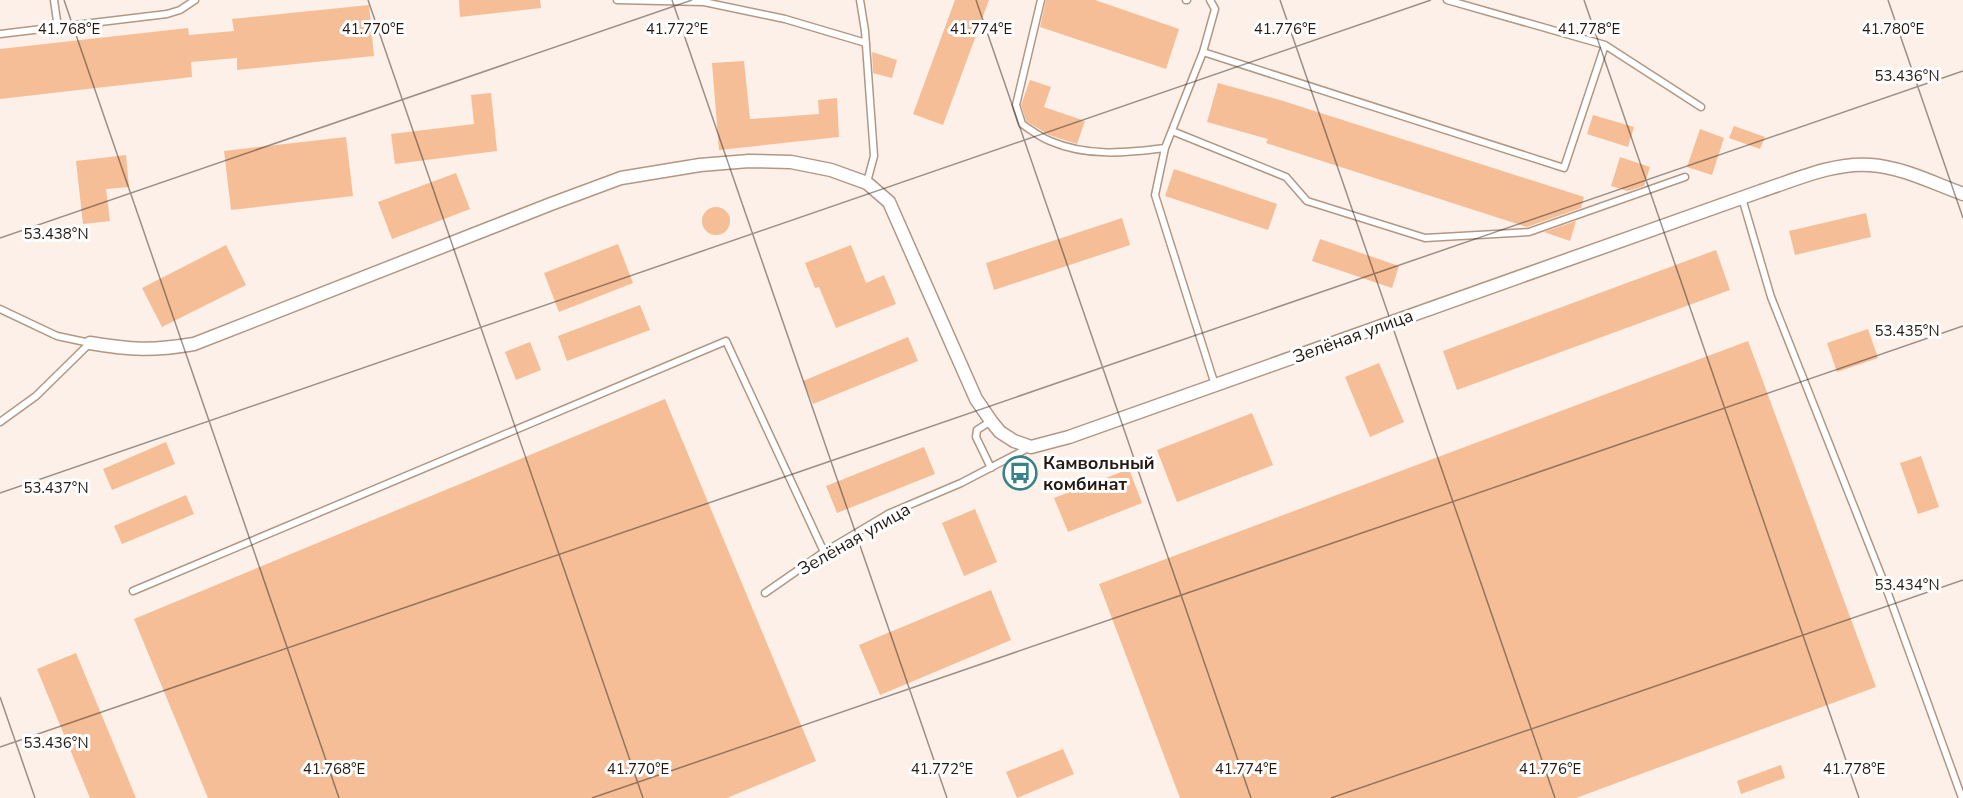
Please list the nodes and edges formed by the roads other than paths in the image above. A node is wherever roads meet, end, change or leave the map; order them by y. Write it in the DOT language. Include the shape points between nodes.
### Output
graph roads {
  1 [pos="54,0"];
  2 [pos="195,0"];
  3 [pos="617,0"];
  4 [pos="860,0"];
  5 [pos="1041,0"];
  6 [pos="1210,0"];
  7 [pos="1447,0"];
  8 [pos="688,1"];
  9 [pos="58,28"];
  10 [pos="0,34"];
  11 [pos="866,43"];
  12 [pos="1605,45"];
  13 [pos="1203,52"];
  14 [pos="1701,107"];
  15 [pos="1172,131"];
  16 [pos="1165,148"];
  17 [pos="1685,177"];
  18 [pos="867,183"];
  19 [pos="1963,194"];
  20 [pos="1742,198"];
  21 [pos="0,309"];
  22 [pos="90,343"];
  23 [pos="1215,385"];
  24 [pos="991,421"];
  25 [pos="0,422"];
  26 [pos="1031,447"];
  27 [pos="991,468"];
  28 [pos="824,552"];
  29 [pos="132,591"];
  30 [pos="765,593"];
  31 [pos="1962,798"];
  1 -- 9 [label="lane"];
  2 -- 9 [label="lane" via="167,14"];
  3 -- 8 [label="lane"];
  4 -- 11 [label="lane"];
  5 -- 16 [label="lane" via="1017,105 1022,124 1049,141 1083,150 1120,154"];
  6 -- 13 [label="lane" via="1215,9"];
  7 -- 12 [label="lane"];
  8 -- 11 [label="lane" via="785,19"];
  9 -- 10 [label="lane"];
  11 -- 18 [label="lane" via="874,156"];
  12 -- 13 [label="lane" via="1564,168"];
  12 -- 14 [label="lane"];
  13 -- 15 [label="lane"];
  15 -- 16 [label="lane"];
  15 -- 17 [label="lane" via="1286,177 1307,201 1425,238 1529,232"];
  16 -- 23 [label="lane" via="1155,195"];
  18 -- 22 [label="street" via="791,162 749,161 621,178 194,344 158,350"];
  18 -- 24 [label="street" via="889,202 976,399"];
  19 -- 20 [label="street, Зелёная улица" via="1905,172 1869,164 1833,168"];
  20 -- 23 [label="street, Зелёная улица"];
  20 -- 31 [label="lane" via="1771,297 1885,585"];
  21 -- 22 [label="lane" via="57,336"];
  22 -- 25 [label="lane" via="36,396"];
  23 -- 26 [label="street, Зелёная улица"];
  24 -- 26 [label="street" via="1000,432"];
  24 -- 27 [label="lane" via="977,430 976,436"];
  26 -- 27 [label="lane, Зелёная улица"];
  27 -- 28 [label="lane, Зелёная улица" via="888,514"];
  28 -- 29 [label="lane" via="726,341"];
  28 -- 30 [label="lane, Зелёная улица"];
}
